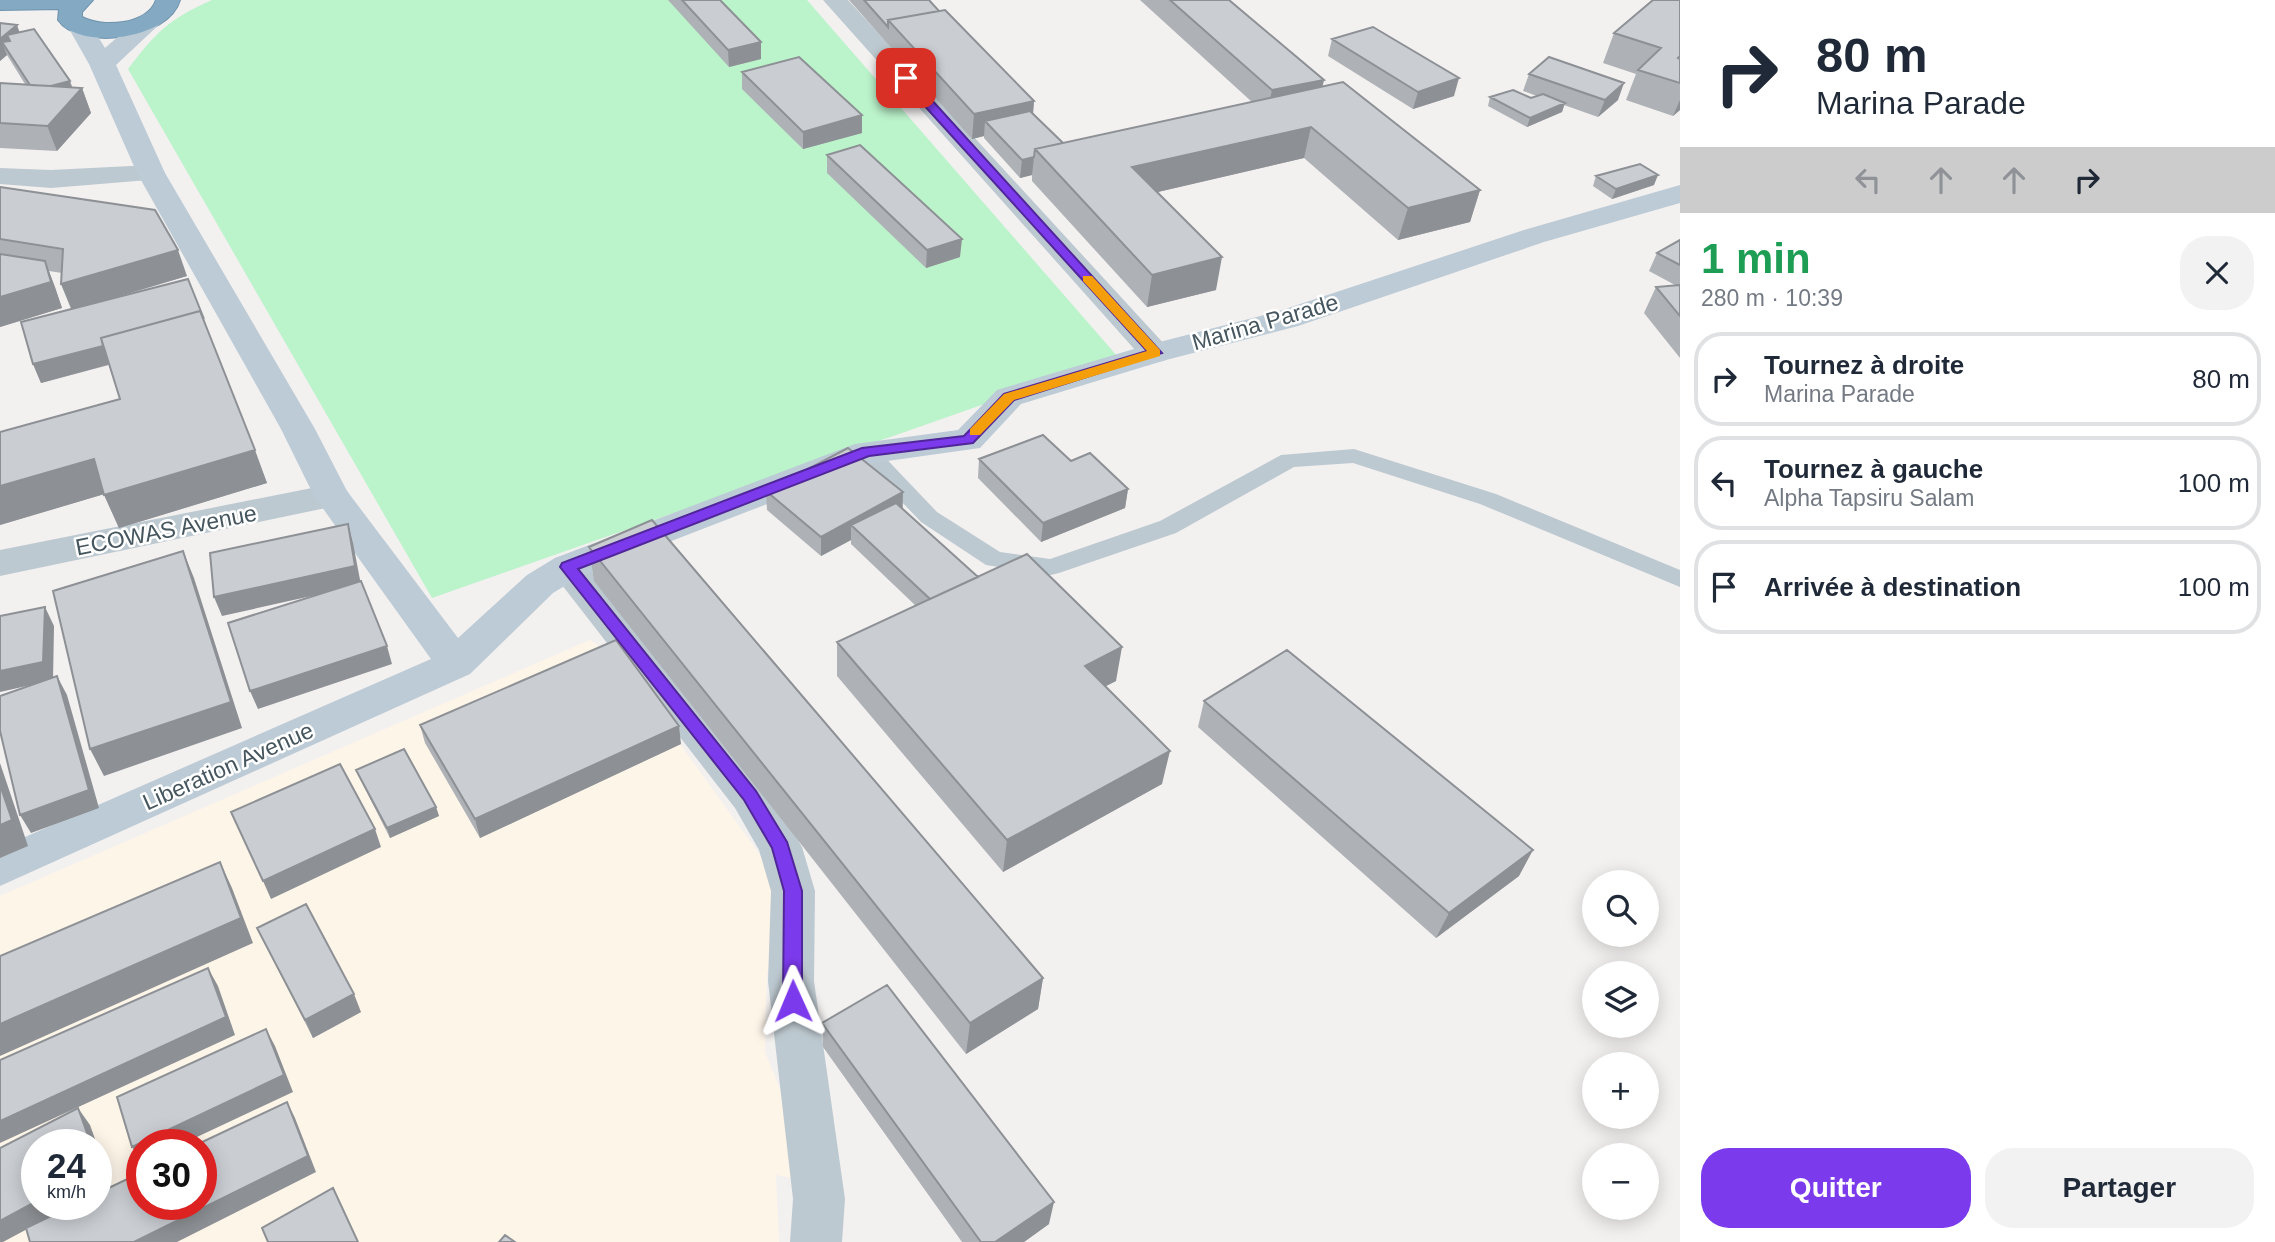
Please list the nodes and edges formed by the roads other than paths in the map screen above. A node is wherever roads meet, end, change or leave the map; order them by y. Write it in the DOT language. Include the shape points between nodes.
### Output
graph roads {
  1 [pos="168,0"];
  2 [pos="835,0"];
  3 [pos="0,3"];
  4 [pos="79,13"];
  5 [pos="0,14"];
  6 [pos="152,20"];
  7 [pos="102,64"];
  8 [pos="151,173"];
  9 [pos="0,176"];
  10 [pos="1680,194"];
  11 [pos="1155,353"];
  12 [pos="867,452"];
  13 [pos="332,496"];
  14 [pos="0,564"];
  15 [pos="568,567"];
  16 [pos="1680,579"];
  17 [pos="456,664"];
  18 [pos="0,868"];
  19 [pos="816,1242"];
  1 -- 6 [label="highway" via="163,13"];
  2 -- 11 [label="street"];
  3 -- 4 [label="highway"];
  4 -- 5 [label="highway"];
  4 -- 6 [label="highway" via="115,30"];
  4 -- 7 [label="street"];
  6 -- 7 [label="street"];
  7 -- 8 [label="street"];
  8 -- 9 [label="street" via="51,179"];
  8 -- 13 [label="street"];
  10 -- 11 [label="street, Marina Parade" via="1534,236 1287,319"];
  11 -- 12 [label="street, Marina Parade" via="1009,397 968,440"];
  12 -- 15 [label="street, Marina Parade"];
  12 -- 16 [label="lane" via="929,517 994,559 1051,567 1168,527 1289,460 1354,456 1488,499"];
  13 -- 14 [label="street, ECOWAS Avenue"];
  13 -- 17 [label="street"];
  15 -- 17 [label="street, Marina Parade" via="540,584"];
  15 -- 19 [label="street" via="750,796 780,847 793,891 791,981 819,1199"];
  17 -- 18 [label="street, Liberation Avenue"];
}
